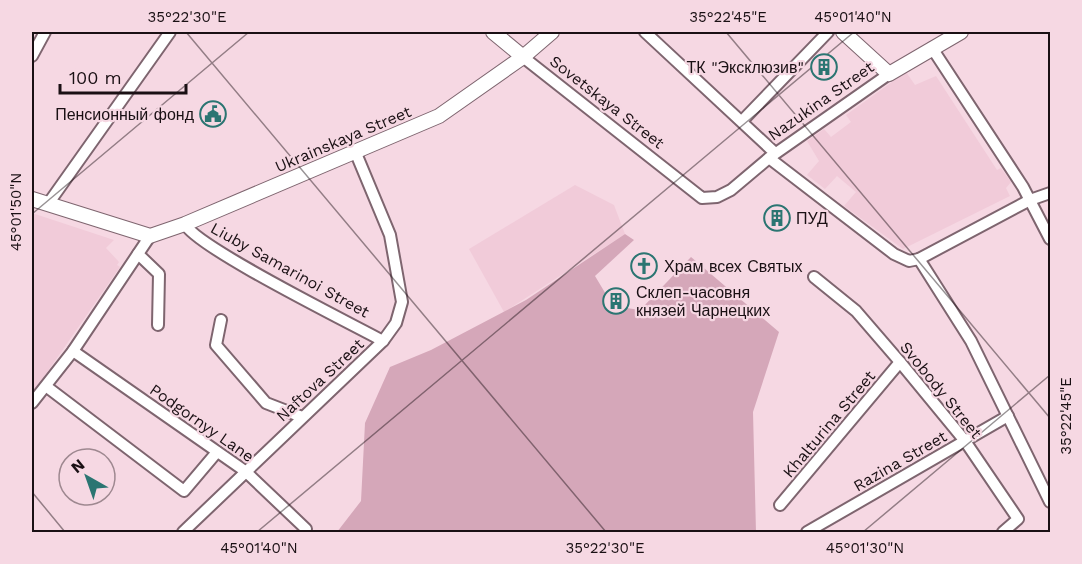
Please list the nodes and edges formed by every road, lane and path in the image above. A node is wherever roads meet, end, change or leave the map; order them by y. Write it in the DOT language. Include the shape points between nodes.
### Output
graph roads {
  1 [pos="45,32"];
  2 [pos="170,32"];
  3 [pos="493,32"];
  4 [pos="552,32"];
  5 [pos="645,32"];
  6 [pos="828,32"];
  7 [pos="843,32"];
  8 [pos="961,32"];
  9 [pos="932,48"];
  10 [pos="32,56"];
  11 [pos="523,57"];
  12 [pos="889,74"];
  13 [pos="742,121"];
  14 [pos="355,151"];
  15 [pos="772,156"];
  16 [pos="1050,193"];
  17 [pos="702,198"];
  18 [pos="32,199"];
  19 [pos="1030,200"];
  20 [pos="48,204"];
  21 [pos="185,224"];
  22 [pos="150,236"];
  23 [pos="1050,239"];
  24 [pos="138,254"];
  25 [pos="919,259"];
  26 [pos="814,277"];
  27 [pos="221,320"];
  28 [pos="158,325"];
  29 [pos="383,341"];
  30 [pos="73,351"];
  31 [pos="900,363"];
  32 [pos="47,387"];
  33 [pos="32,403"];
  34 [pos="1008,416"];
  35 [pos="302,417"];
  36 [pos="964,441"];
  37 [pos="217,452"];
  38 [pos="244,471"];
  39 [pos="1050,502"];
  40 [pos="780,505"];
  41 [pos="306,529"];
  42 [pos="183,532"];
  43 [pos="807,532"];
  44 [pos="1003,532"];
  1 -- 10 [label="street"];
  2 -- 20 [label="street"];
  3 -- 11 [label="main road, Sovetskaya Street"];
  4 -- 11 [label="main road, Ukrainskaya Street"];
  5 -- 13 [label="street"];
  6 -- 13 [label="street"];
  7 -- 12 [label="main road"];
  8 -- 9 [label="main road, Nazukina Street"];
  9 -- 12 [label="main road, Nazukina Street"];
  9 -- 19 [label="street"];
  11 -- 14 [label="main road, Ukrainskaya Street" via="439,116"];
  11 -- 17 [label="street, Sovetskaya Street"];
  12 -- 15 [label="street, Nazukina Street"];
  13 -- 15 [label="street"];
  14 -- 21 [label="main road, Ukrainskaya Street"];
  14 -- 29 [label="street, Naftova Street" via="390,235 402,302 396,323"];
  15 -- 17 [label="street, Nazukina Street" via="730,190 717,197"];
  15 -- 25 [label="street" via="894,254 909,261"];
  16 -- 19 [label="street"];
  18 -- 20 [label="main road"];
  19 -- 23 [label="street"];
  19 -- 25 [label="street"];
  20 -- 22 [label="main road"];
  21 -- 22 [label="main road, Ukrainskaya Street"];
  21 -- 29 [label="street, Liuby Samarinoi Street" via="219,253"];
  22 -- 24 [label="street"];
  24 -- 28 [label="street" via="159,274"];
  24 -- 30 [label="street"];
  25 -- 34 [label="street" via="971,342"];
  26 -- 31 [label="street, Svobody Street" via="856,311"];
  27 -- 35 [label="street" via="216,345 225,359 266,403"];
  29 -- 35 [label="street, Naftova Street"];
  30 -- 32 [label="street"];
  30 -- 37 [label="street, Podgornyy Lane"];
  31 -- 36 [label="street, Svobody Street"];
  31 -- 40 [label="street, Khalturina Street"];
  32 -- 33 [label="street"];
  32 -- 37 [label="street" via="184,491"];
  34 -- 36 [label="street, Razina Street"];
  34 -- 39 [label="street"];
  35 -- 38 [label="street, Naftova Street"];
  36 -- 43 [label="street, Razina Street"];
  36 -- 44 [label="street, Svobody Street" via="1018,519"];
  37 -- 38 [label="street, Podgornyy Lane"];
  38 -- 41 [label="street, Podgornyy Lane"];
  38 -- 42 [label="street, Naftova Street"];
}
